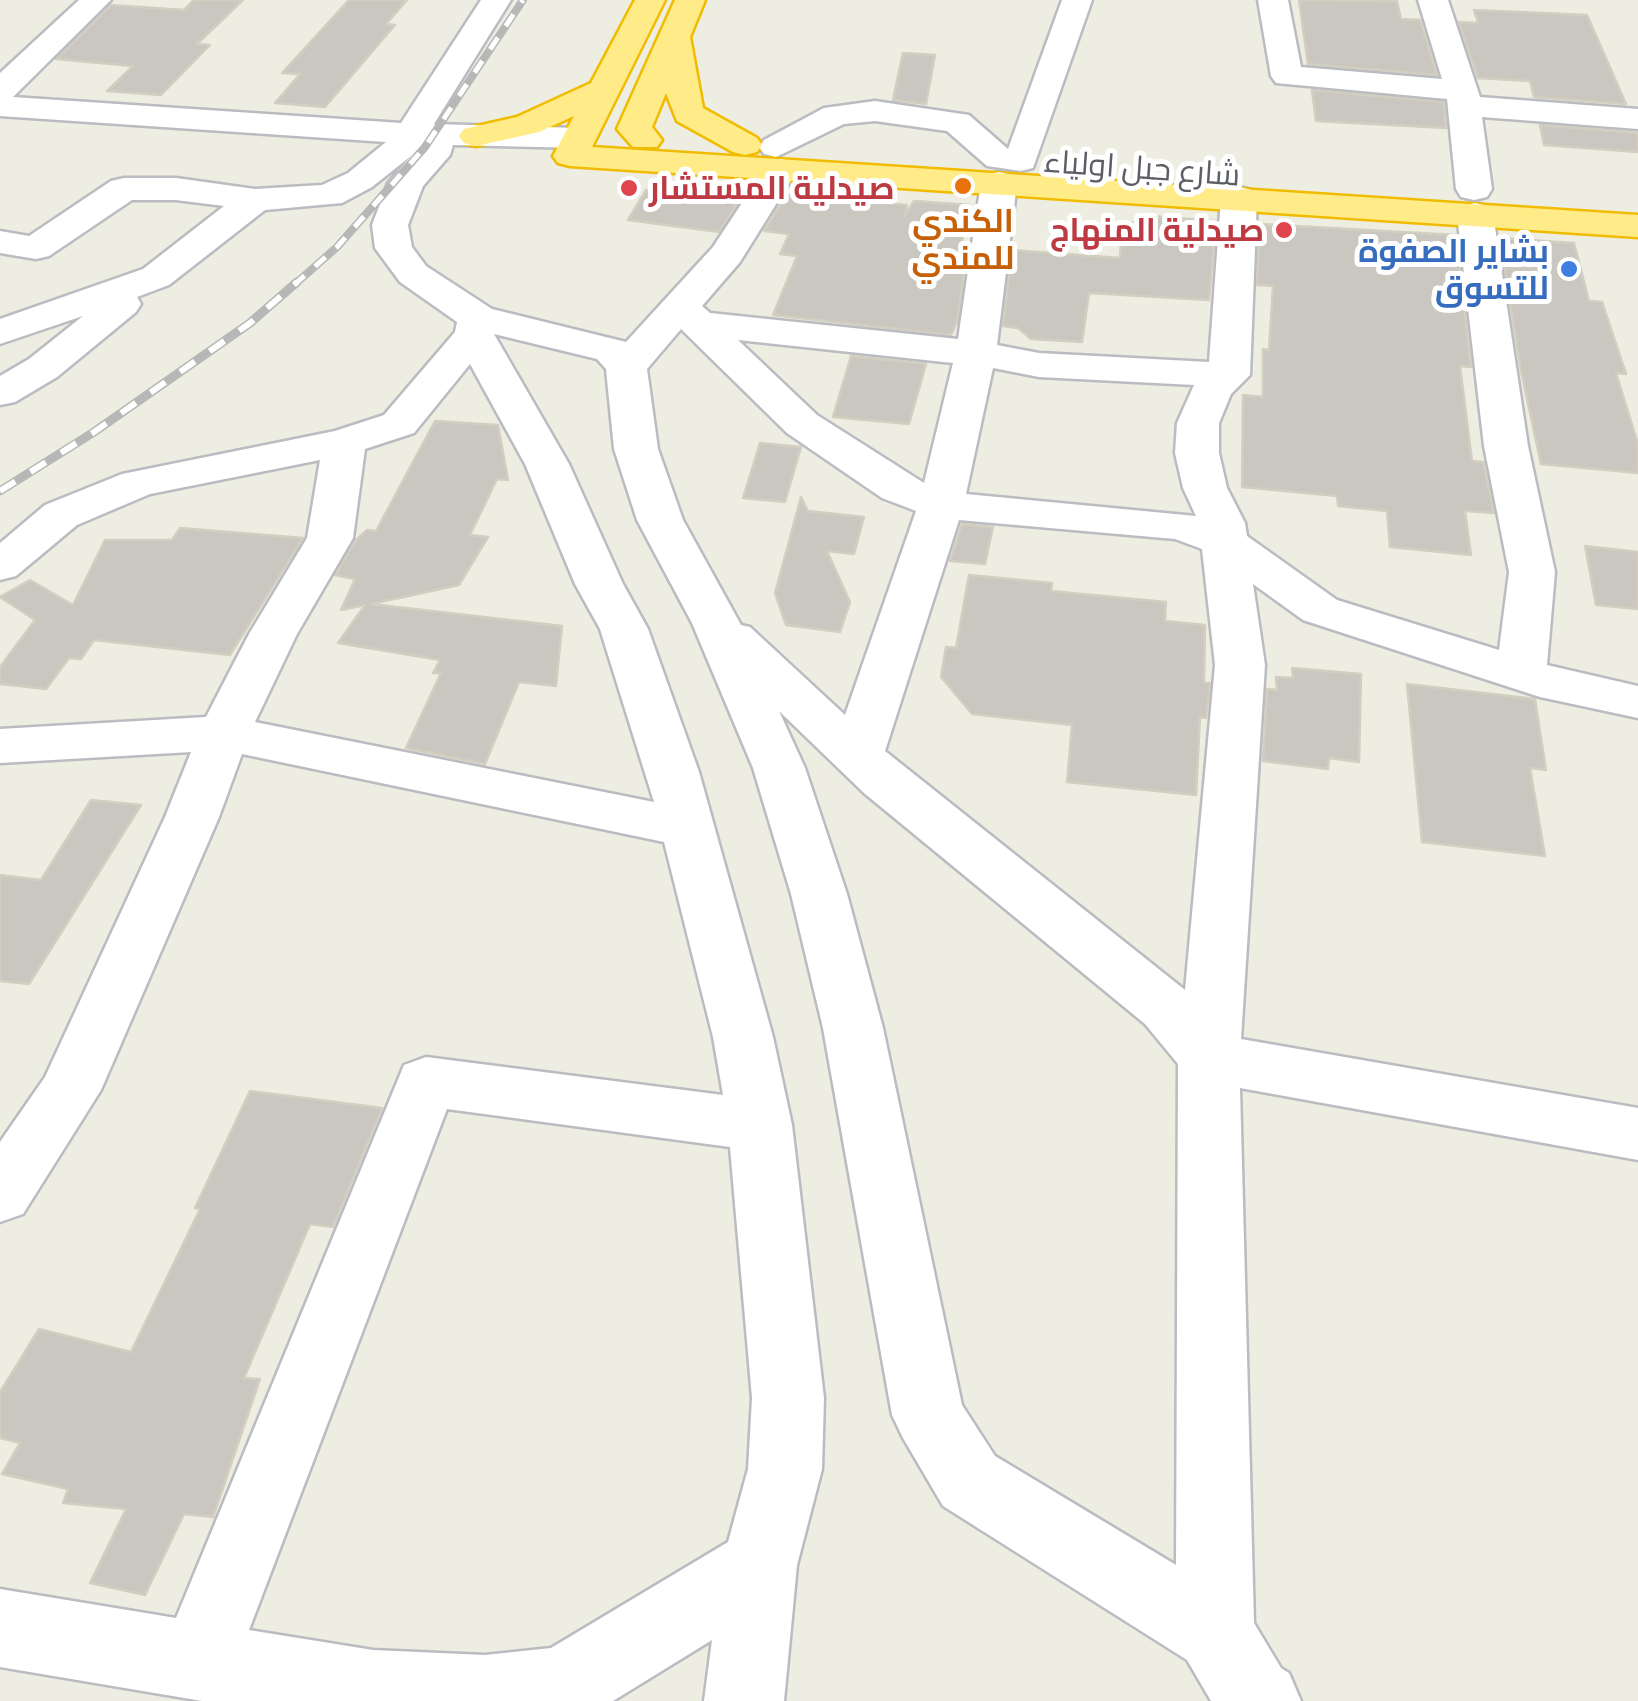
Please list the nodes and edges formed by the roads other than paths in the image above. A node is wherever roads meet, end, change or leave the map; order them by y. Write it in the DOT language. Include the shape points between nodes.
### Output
graph roads {
  1 [pos="96,0"];
  2 [pos="496,0"];
  3 [pos="650,0"];
  4 [pos="690,0"];
  5 [pos="1076,0"];
  6 [pos="1274,0"];
  7 [pos="1434,0"];
  8 [pos="675,38"];
  9 [pos="603,90"];
  10 [pos="0,91"];
  11 [pos="1463,98"];
  12 [pos="0,106"];
  13 [pos="1638,119"];
  14 [pos="0,120"];
  15 [pos="432,141"];
  16 [pos="574,147"];
  17 [pos="637,153"];
  18 [pos="768,154"];
  19 [pos="1006,168"];
  20 [pos="1239,198"];
  21 [pos="255,200"];
  22 [pos="1638,200"];
  23 [pos="1475,202"];
  24 [pos="1638,226"];
  25 [pos="15,255"];
  26 [pos="156,277"];
  27 [pos="689,315"];
  28 [pos="476,326"];
  29 [pos="0,332"];
  30 [pos="976,353"];
  31 [pos="626,367"];
  32 [pos="1229,375"];
  33 [pos="0,393"];
  34 [pos="344,442"];
  35 [pos="941,505"];
  36 [pos="1223,541"];
  37 [pos="0,566"];
  38 [pos="716,623"];
  39 [pos="1520,675"];
  40 [pos="1638,702"];
  41 [pos="224,733"];
  42 [pos="0,746"];
  43 [pos="857,756"];
  44 [pos="688,828"];
  45 [pos="1209,1058"];
  46 [pos="760,1124"];
  47 [pos="1638,1134"];
  48 [pos="0,1194"];
  49 [pos="759,1566"];
  50 [pos="0,1628"];
  51 [pos="1214,1632"];
  52 [pos="198,1661"];
  53 [pos="744,1701"];
  54 [pos="1261,1701"];
  1 -- 10 [label="street"];
  2 -- 15 [label="street"];
  3 -- 9 [label="highway"];
  4 -- 8 [label="highway"];
  5 -- 19 [label="street"];
  6 -- 11 [label="street" via="1287,76"];
  7 -- 11 [label="street"];
  8 -- 17 [label="highway" via="634,130"];
  8 -- 18 [label="highway" via="689,114"];
  9 -- 15 [label="highway" via="527,125"];
  9 -- 16 [label="highway"];
  11 -- 13 [label="street"];
  11 -- 23 [label="street"];
  12 -- 15 [label="street"];
  14 -- 15 [label="street"];
  15 -- 16 [label="street"];
  15 -- 21 [label="street" via="329,195"];
  15 -- 28 [label="street" via="390,224 394,248 413,274"];
  16 -- 17 [label="highway, شارع جبل اولياء"];
  17 -- 18 [label="highway, شارع جبل اولياء"];
  18 -- 19 [label="highway, شارع جبل اولياء"];
  18 -- 19 [label="street" via="836,116 875,111 958,122"];
  18 -- 27 [label="street" via="727,254"];
  19 -- 20 [label="highway, شارع جبل اولياء"];
  19 -- 23 [label="highway, شارع جبل اولياء"];
  19 -- 30 [label="street"];
  20 -- 23 [label="highway, شارع جبل اولياء"];
  20 -- 32 [label="street"];
  21 -- 25 [label="street" via="176,188 124,189"];
  21 -- 26 [label="street"];
  22 -- 23 [label="highway, شارع جبل اولياء"];
  23 -- 24 [label="highway, شارع جبل اولياء"];
  23 -- 39 [label="street" via="1506,446 1532,572"];
  26 -- 29 [label="street"];
  26 -- 33 [label="street"];
  27 -- 30 [label="street"];
  27 -- 31 [label="street"];
  27 -- 35 [label="street" via="802,424 872,474"];
  28 -- 31 [label="street" via="611,350"];
  28 -- 34 [label="street" via="399,424"];
  28 -- 44 [label="street" via="624,630"];
  30 -- 32 [label="street" via="1038,365"];
  30 -- 35 [label="street"];
  31 -- 38 [label="street" via="636,449 660,520"];
  32 -- 36 [label="street" via="1213,388 1198,424 1197,453"];
  34 -- 37 [label="street" via="138,483 60,515"];
  34 -- 41 [label="street" via="330,538"];
  35 -- 36 [label="street" via="1182,526"];
  35 -- 43 [label="street"];
  36 -- 39 [label="street" via="1320,610"];
  36 -- 45 [label="street" via="1240,665"];
  38 -- 43 [label="street"];
  38 -- 51 [label="street" via="779,768 819,894 853,1028 928,1414 970,1481"];
  39 -- 40 [label="street"];
  41 -- 42 [label="street"];
  41 -- 44 [label="street"];
  41 -- 48 [label="street" via="70,1090"];
  43 -- 45 [label="street" via="1166,1008"];
  44 -- 46 [label="street"];
  45 -- 47 [label="street"];
  45 -- 51 [label="street"];
  46 -- 49 [label="street" via="788,1398 785,1468"];
  46 -- 52 [label="street" via="426,1082"];
  49 -- 52 [label="street" via="560,1687 485,1696 373,1690"];
  49 -- 53 [label="street"];
  50 -- 52 [label="street"];
  51 -- 54 [label="street"];
}
